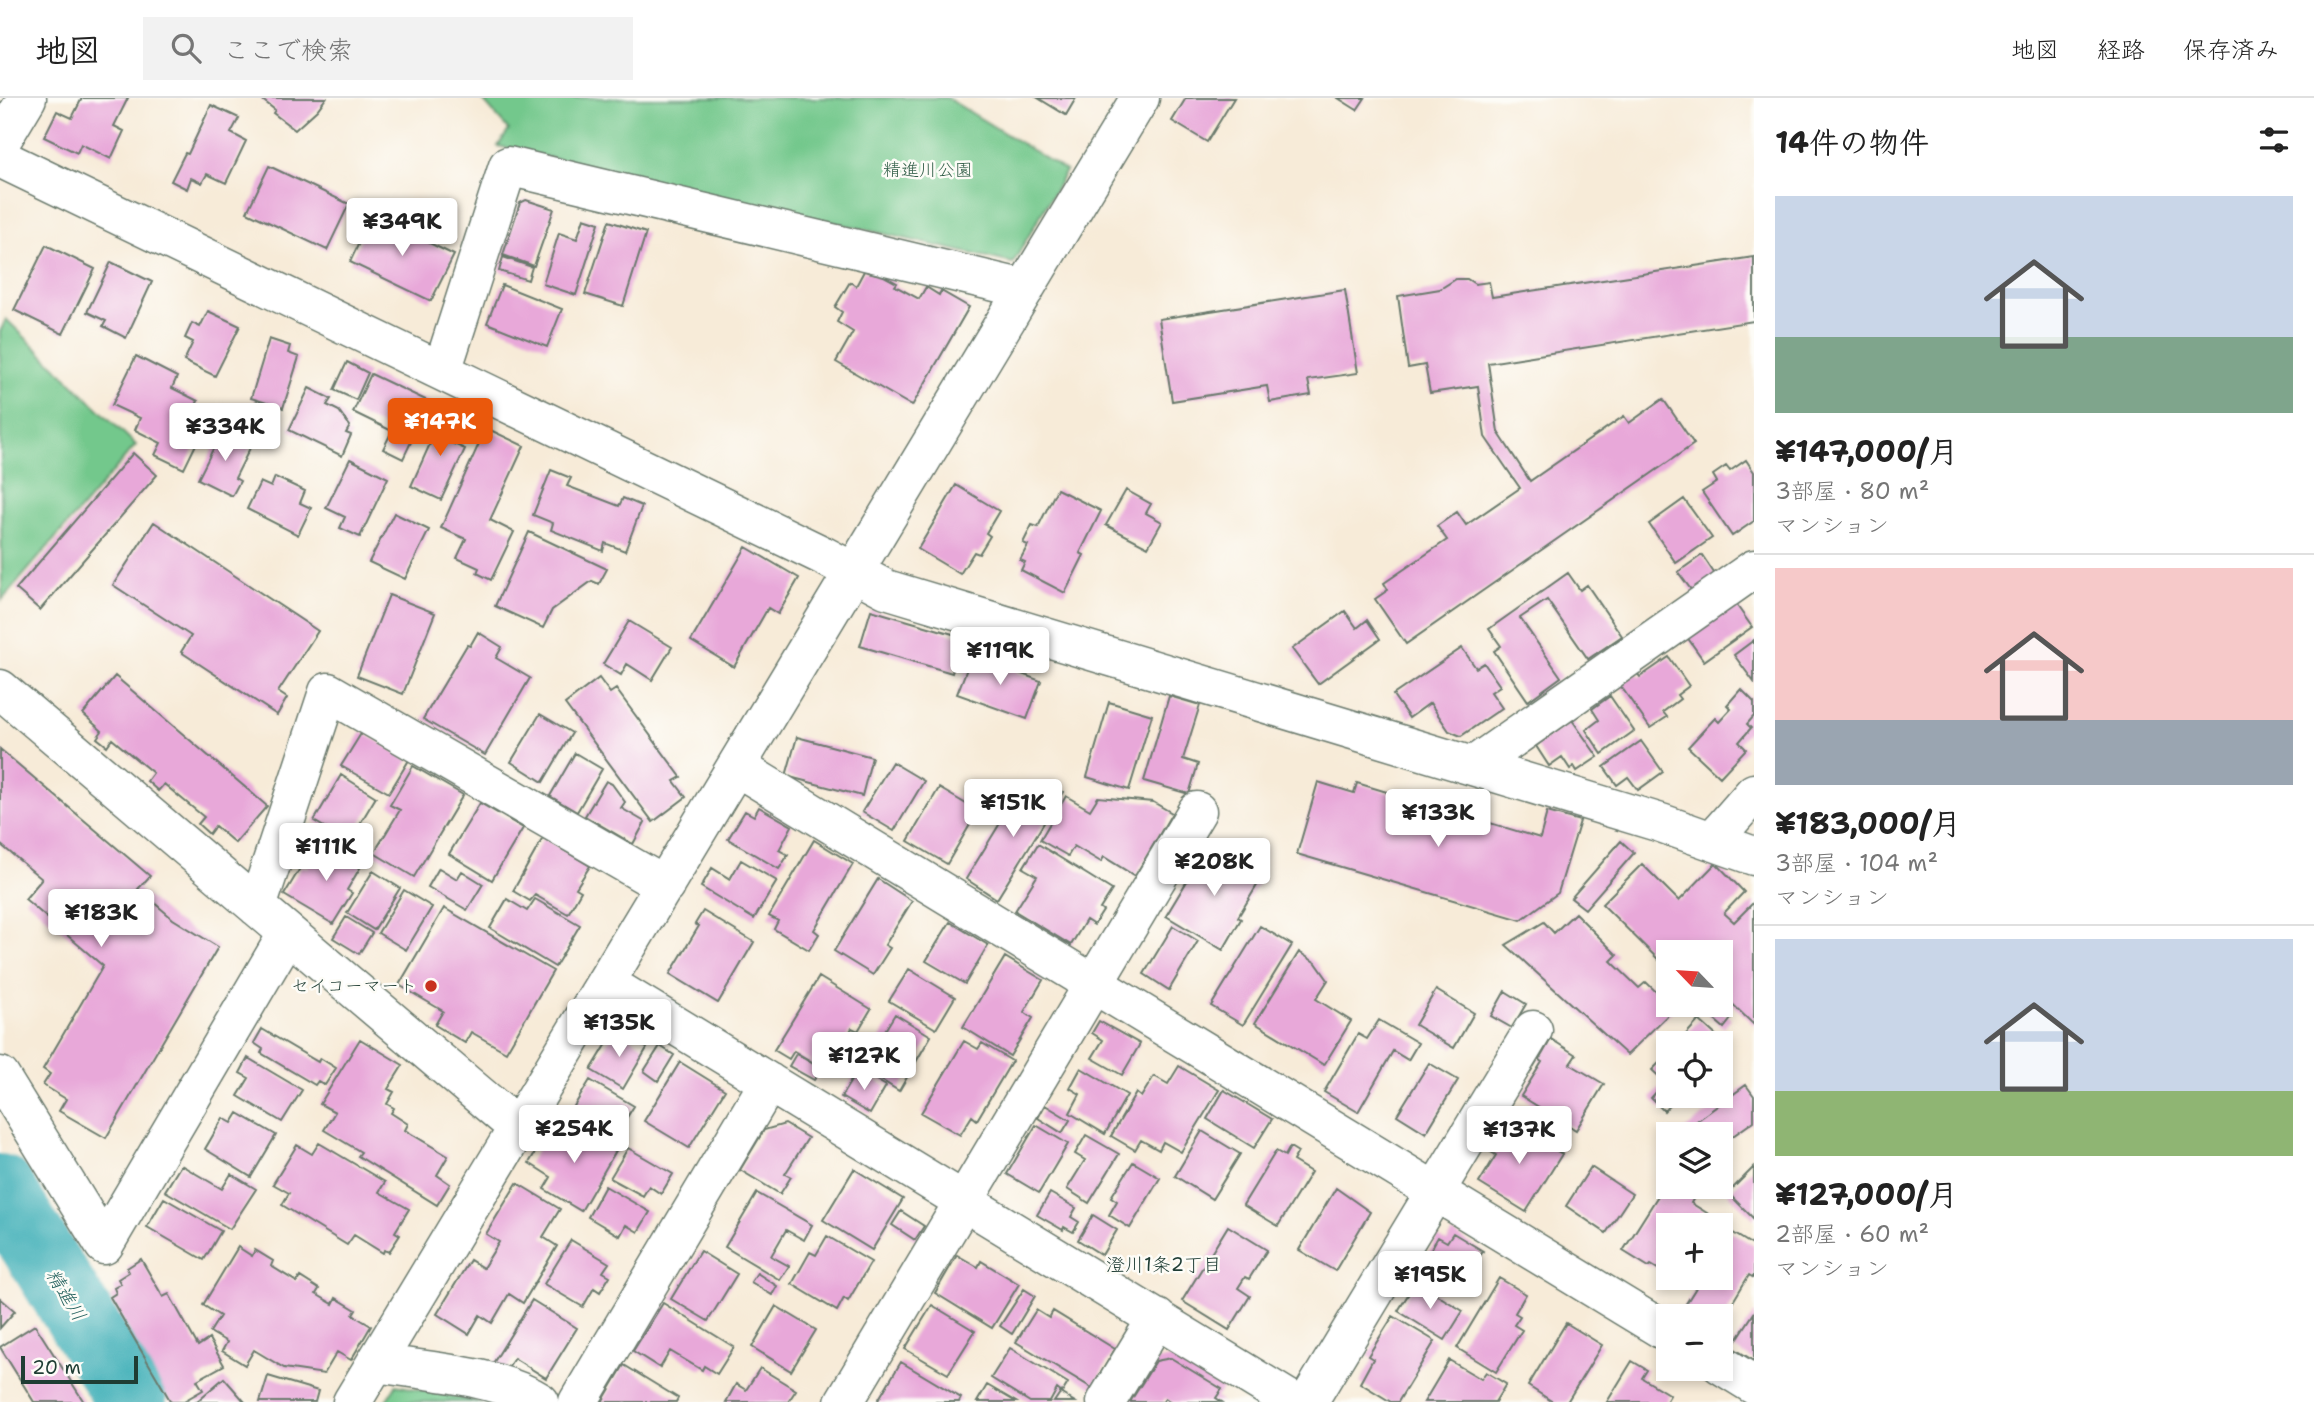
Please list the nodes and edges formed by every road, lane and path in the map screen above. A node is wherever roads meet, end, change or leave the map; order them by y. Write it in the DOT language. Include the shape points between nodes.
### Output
graph roads {
  1 [pos="27,98"];
  2 [pos="1140,98"];
  3 [pos="0,143"];
  4 [pos="0,158"];
  5 [pos="1025,289"];
  6 [pos="442,372"];
  7 [pos="1754,569"];
  8 [pos="854,573"];
  9 [pos="0,689"];
  10 [pos="1473,766"];
  11 [pos="737,767"];
  12 [pos="1754,793"];
  13 [pos="1197,811"];
  14 [pos="1713,841"];
  15 [pos="1754,856"];
  16 [pos="665,886"];
  17 [pos="257,907"];
  18 [pos="288,933"];
  19 [pos="606,984"];
  20 [pos="1092,984"];
  21 [pos="1534,1030"];
  22 [pos="0,1076"];
  23 [pos="769,1083"];
  24 [pos="518,1128"];
  25 [pos="1434,1192"];
  26 [pos="963,1201"];
  27 [pos="1157,1318"];
  28 [pos="1656,1326"];
  29 [pos="376,1363"];
  30 [pos="1733,1372"];
  31 [pos="1754,1385"];
  32 [pos="352,1402"];
  33 [pos="540,1402"];
  34 [pos="578,1402"];
  35 [pos="844,1402"];
  36 [pos="1106,1402"];
  37 [pos="1293,1402"];
  38 [pos="1308,1402"];
  1 -- 3 [label="street"];
  2 -- 5 [label="street"];
  4 -- 6 [label="street"];
  5 -- 6 [label="street" via="508,166"];
  5 -- 8 [label="street"];
  6 -- 8 [label="street"];
  7 -- 10 [label="street"];
  8 -- 10 [label="street" via="886,589"];
  8 -- 11 [label="street"];
  9 -- 17 [label="street"];
  10 -- 14 [label="street"];
  11 -- 16 [label="street"];
  11 -- 20 [label="street"];
  12 -- 14 [label="street"];
  13 -- 20 [label="street"];
  14 -- 15 [label="street"];
  16 -- 17 [label="street" via="328,692"];
  16 -- 19 [label="street"];
  17 -- 18 [label="street"];
  18 -- 22 [label="street" via="103,1245"];
  18 -- 24 [label="street"];
  19 -- 23 [label="street"];
  19 -- 24 [label="street"];
  20 -- 25 [label="street"];
  20 -- 26 [label="street"];
  21 -- 25 [label="street"];
  23 -- 26 [label="street"];
  23 -- 34 [label="street"];
  24 -- 29 [label="street"];
  25 -- 28 [label="street"];
  25 -- 38 [label="street"];
  26 -- 27 [label="street"];
  26 -- 35 [label="street"];
  27 -- 36 [label="street"];
  27 -- 37 [label="street"];
  29 -- 32 [label="street"];
  29 -- 33 [label="street" via="493,1382"];
  30 -- 31 [label="street"];
}
